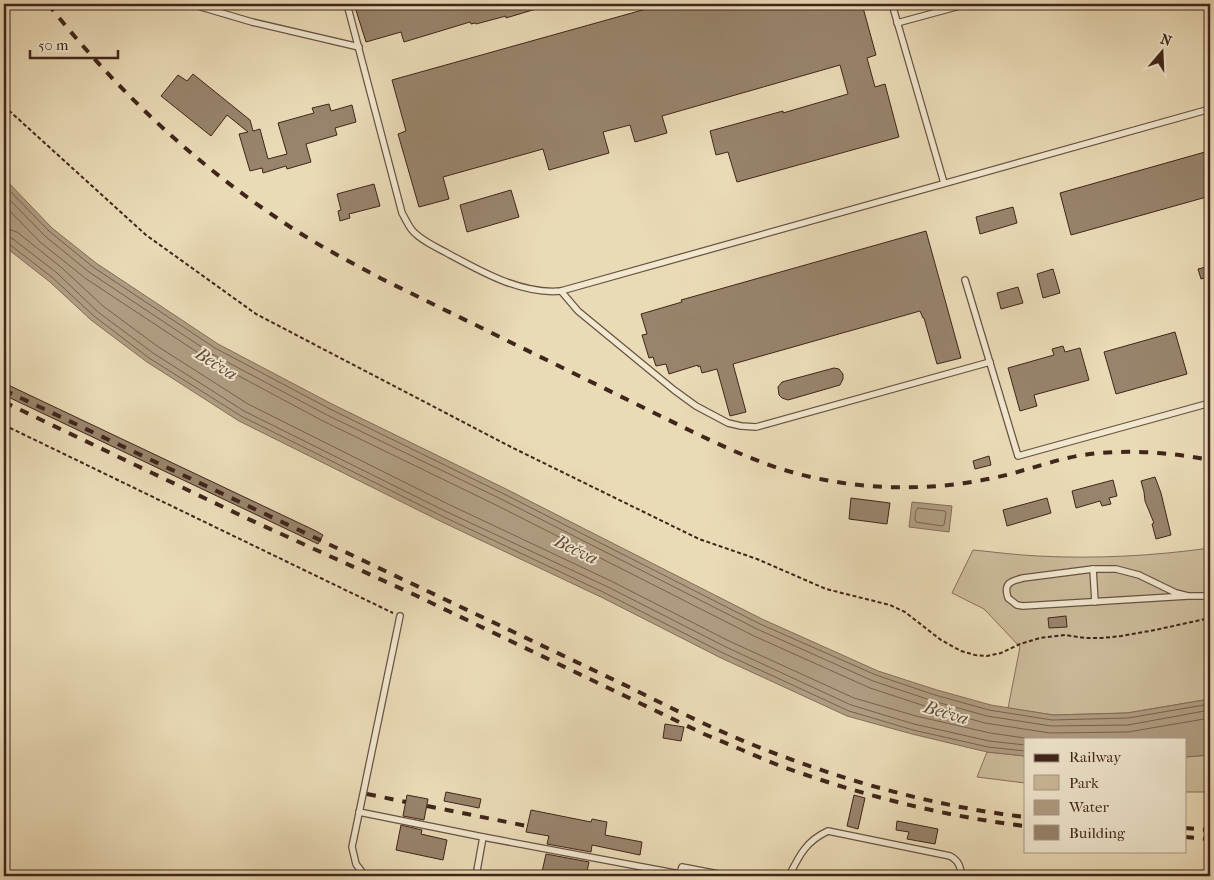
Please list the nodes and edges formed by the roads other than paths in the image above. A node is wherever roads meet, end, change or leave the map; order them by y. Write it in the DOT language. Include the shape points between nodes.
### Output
graph roads {
  1 [pos="191,4"];
  2 [pos="347,4"];
  3 [pos="892,4"];
  4 [pos="967,4"];
  5 [pos="897,23"];
  6 [pos="358,47"];
  7 [pos="1210,109"];
  8 [pos="944,183"];
  9 [pos="965,280"];
  10 [pos="561,291"];
  11 [pos="990,362"];
  12 [pos="1210,403"];
  13 [pos="1093,569"];
  14 [pos="1188,596"];
  15 [pos="1210,596"];
  16 [pos="1095,602"];
  17 [pos="400,616"];
  18 [pos="359,812"];
  19 [pos="482,837"];
  20 [pos="679,875"];
  21 [pos="365,876"];
  22 [pos="476,876"];
  23 [pos="729,876"];
  24 [pos="789,876"];
  25 [pos="962,876"];
  1 -- 6 [label="lane"];
  2 -- 6 [label="lane"];
  3 -- 5 [label="lane"];
  4 -- 5 [label="lane"];
  5 -- 8 [label="lane"];
  6 -- 10 [label="lane" via="402,213 412,229 440,250 492,276 525,288"];
  7 -- 8 [label="lane"];
  8 -- 10 [label="lane"];
  9 -- 11 [label="lane"];
  10 -- 11 [label="lane" via="578,311 674,390 714,416 742,426 756,427"];
  11 -- 12 [label="lane" via="1018,456"];
  13 -- 14 [label="lane" via="1127,571"];
  13 -- 16 [label="lane"];
  13 -- 16 [label="lane" via="1014,580 1008,584 1006,593 1011,601 1023,606"];
  14 -- 15 [label="lane"];
  14 -- 16 [label="lane"];
  17 -- 18 [label="lane"];
  18 -- 19 [label="lane"];
  18 -- 21 [label="lane" via="352,847 356,864"];
  19 -- 20 [label="lane"];
  19 -- 22 [label="lane"];
  20 -- 23 [label="lane" via="682,866"];
  24 -- 25 [label="lane" via="810,842 828,831 950,856 956,859"];
}
